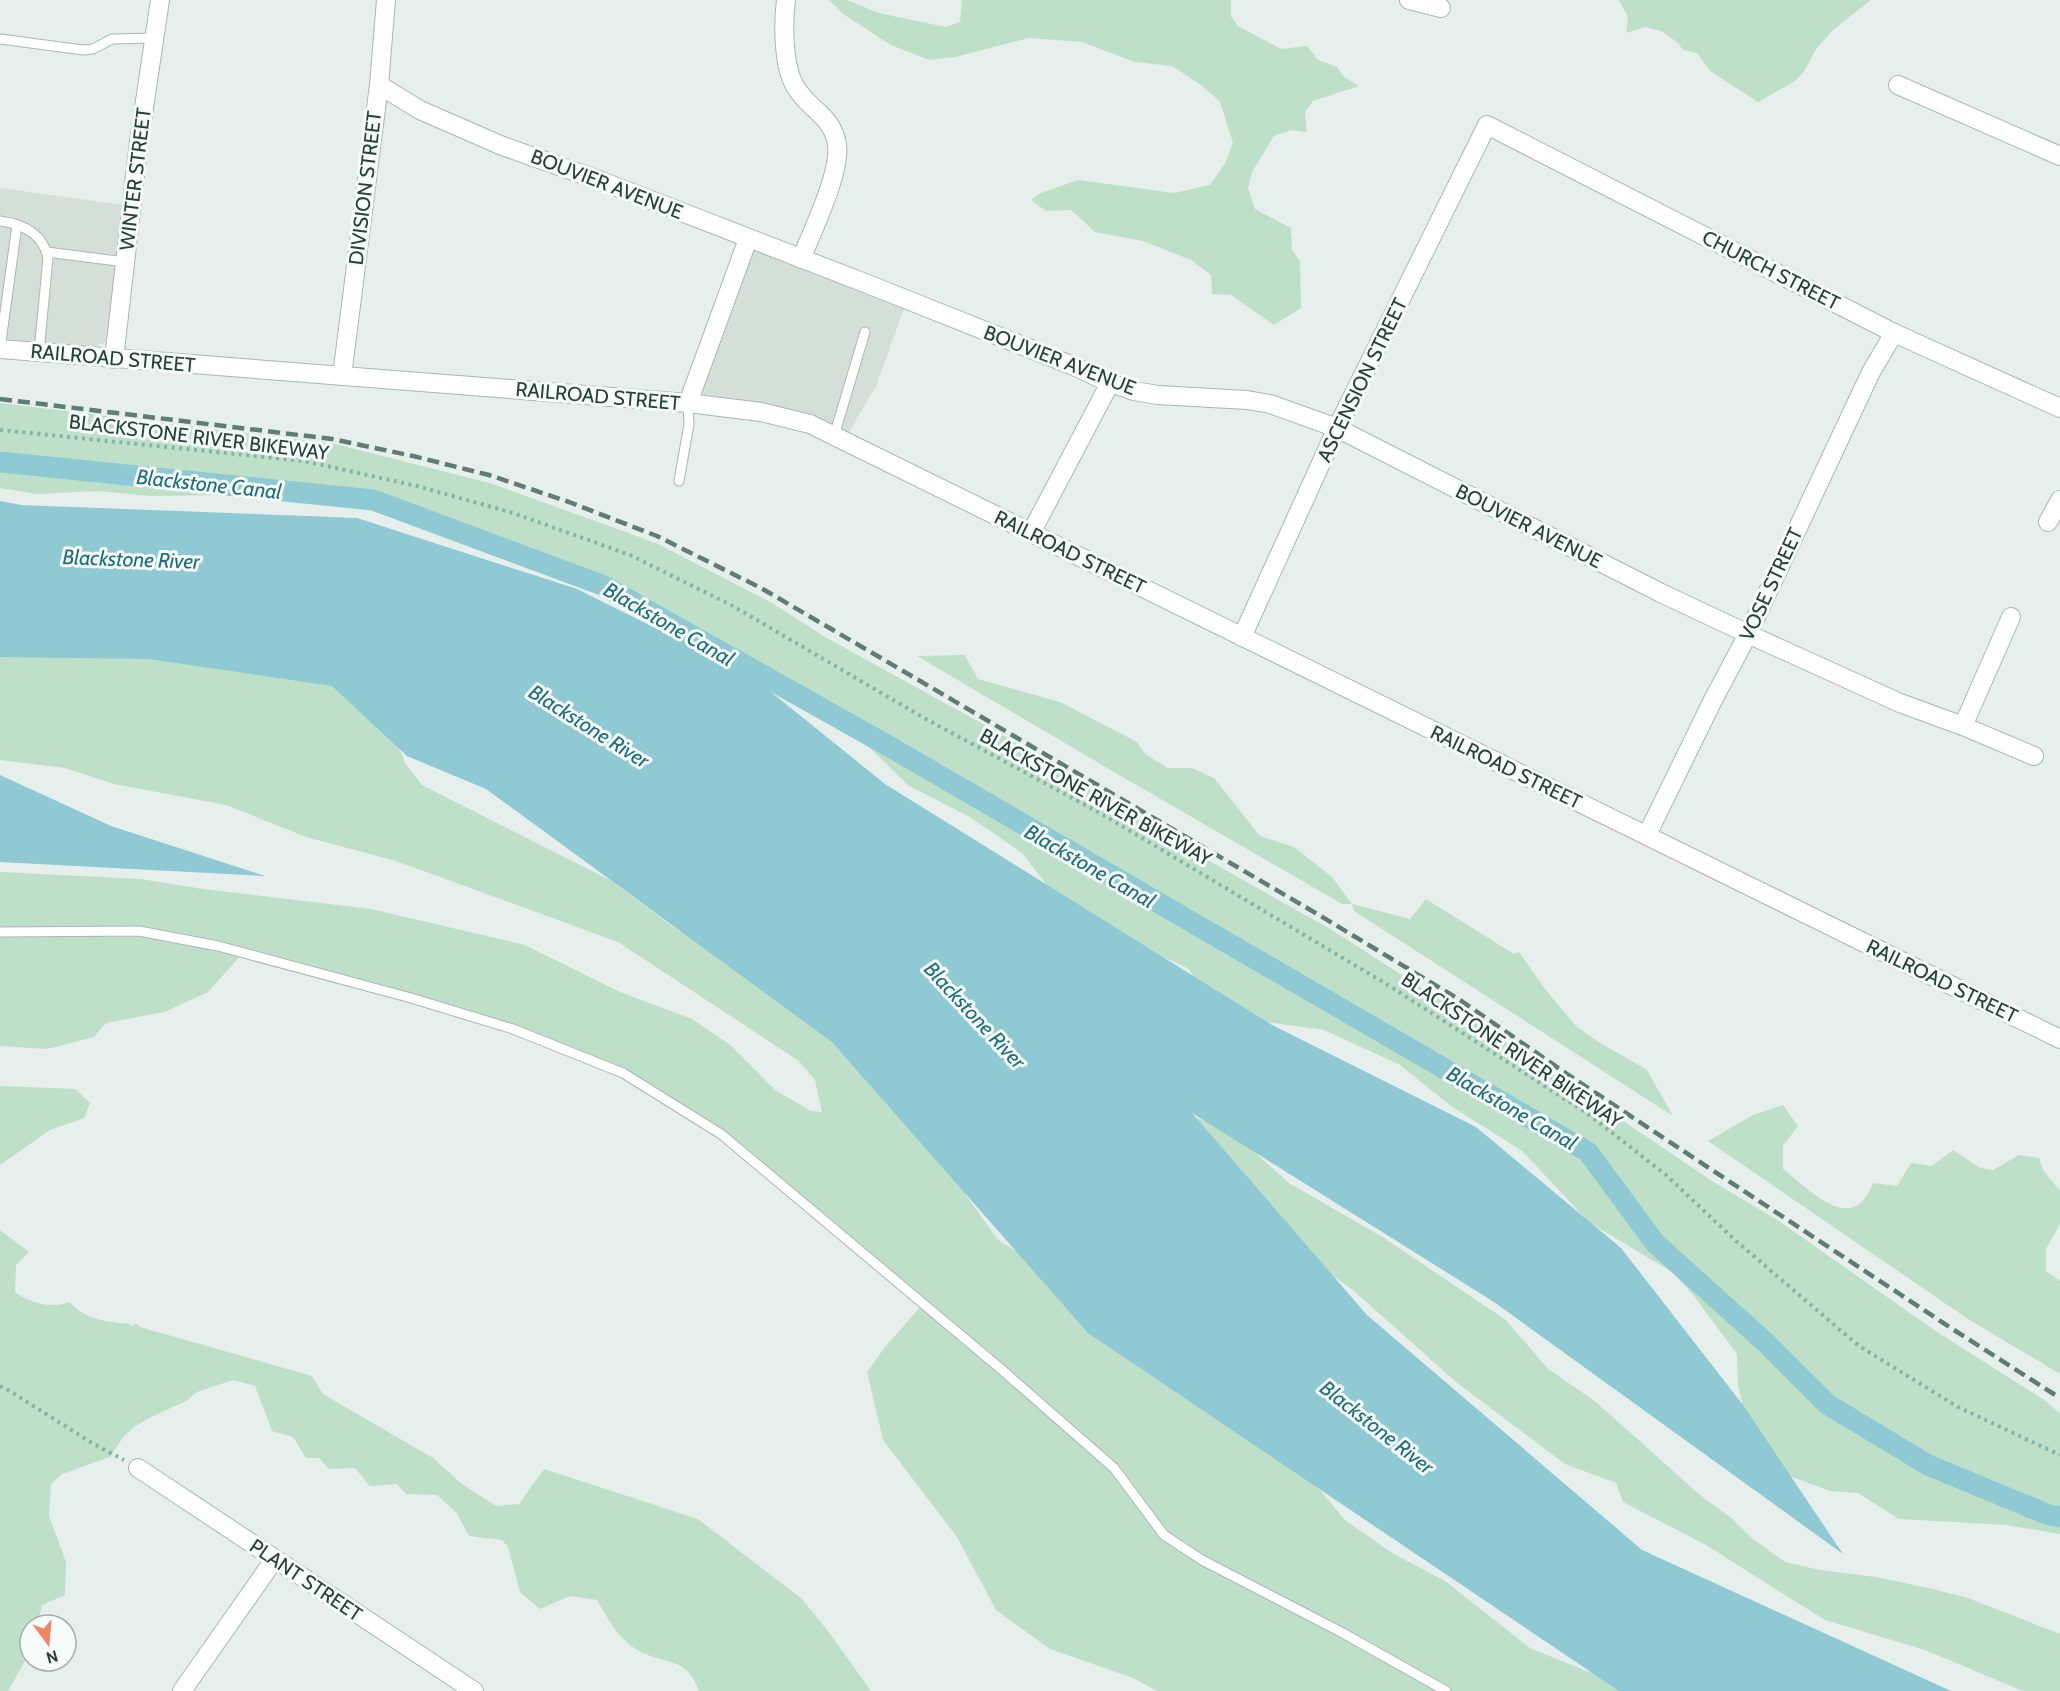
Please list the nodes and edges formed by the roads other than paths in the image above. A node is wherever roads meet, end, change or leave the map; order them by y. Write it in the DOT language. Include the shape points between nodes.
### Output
graph roads {
  1 [pos="160,0"];
  2 [pos="386,0"];
  3 [pos="786,0"];
  4 [pos="1409,0"];
  5 [pos="1441,8"];
  6 [pos="154,38"];
  7 [pos="0,39"];
  8 [pos="379,85"];
  9 [pos="1898,85"];
  10 [pos="1487,125"];
  11 [pos="2060,156"];
  12 [pos="0,221"];
  13 [pos="17,225"];
  14 [pos="748,239"];
  15 [pos="47,252"];
  16 [pos="801,259"];
  17 [pos="125,262"];
  18 [pos="2,316"];
  19 [pos="865,332"];
  20 [pos="1894,333"];
  21 [pos="0,349"];
  22 [pos="39,352"];
  23 [pos="114,359"];
  24 [pos="342,376"];
  25 [pos="1110,383"];
  26 [pos="688,403"];
  27 [pos="2060,408"];
  28 [pos="1337,428"];
  29 [pos="834,436"];
  30 [pos="679,481"];
  31 [pos="2060,500"];
  32 [pos="2049,522"];
  33 [pos="1031,533"];
  34 [pos="2011,617"];
  35 [pos="1748,634"];
  36 [pos="1242,638"];
  37 [pos="1963,726"];
  38 [pos="2034,756"];
  39 [pos="1647,835"];
  40 [pos="0,932"];
  41 [pos="2060,1039"];
  42 [pos="138,1468"];
  43 [pos="274,1560"];
  44 [pos="182,1691"];
  45 [pos="474,1691"];
  46 [pos="1446,1691"];
  1 -- 6 [label="street, WINTER STREET"];
  2 -- 8 [label="street, DIVISION STREET"];
  3 -- 16 [label="street" via="783,24 795,86 832,127 837,147 833,175"];
  4 -- 5 [label="street"];
  6 -- 7 [label="lane" via="112,39 83,50"];
  6 -- 17 [label="street, WINTER STREET"];
  8 -- 14 [label="street, BOUVIER AVENUE" via="420,110 500,145"];
  8 -- 24 [label="street, DIVISION STREET"];
  9 -- 11 [label="street"];
  10 -- 20 [label="street, CHURCH STREET"];
  10 -- 28 [label="street, ASCENSION STREET"];
  12 -- 13 [label="lane"];
  13 -- 15 [label="lane" via="39,237"];
  13 -- 18 [label="lane"];
  14 -- 16 [label="street, BOUVIER AVENUE"];
  14 -- 26 [label="street"];
  15 -- 17 [label="lane"];
  15 -- 22 [label="lane"];
  16 -- 25 [label="street, BOUVIER AVENUE"];
  17 -- 23 [label="street, WINTER STREET"];
  18 -- 21 [label="lane"];
  19 -- 29 [label="lane"];
  20 -- 27 [label="street, CHURCH STREET"];
  20 -- 35 [label="street, VOSE STREET" via="1870,372"];
  21 -- 22 [label="street, RAILROAD STREET"];
  22 -- 23 [label="street, RAILROAD STREET"];
  23 -- 24 [label="street, RAILROAD STREET"];
  24 -- 26 [label="street, RAILROAD STREET"];
  25 -- 28 [label="street, BOUVIER AVENUE" via="1158,395 1270,404"];
  25 -- 33 [label="street"];
  26 -- 29 [label="street, RAILROAD STREET" via="761,412 810,424"];
  26 -- 30 [label="lane" via="689,424"];
  28 -- 35 [label="street, BOUVIER AVENUE"];
  28 -- 36 [label="street, ASCENSION STREET"];
  29 -- 33 [label="street, RAILROAD STREET"];
  31 -- 32 [label="street"];
  33 -- 36 [label="street, RAILROAD STREET"];
  34 -- 37 [label="street"];
  35 -- 37 [label="street, BOUVIER AVENUE" via="1900,703"];
  35 -- 39 [label="street, VOSE STREET"];
  36 -- 39 [label="street, RAILROAD STREET"];
  37 -- 38 [label="street, BOUVIER AVENUE"];
  39 -- 41 [label="street, RAILROAD STREET"];
  40 -- 46 [label="lane" via="139,931 218,946 513,1029 623,1073 721,1134 1001,1369 1114,1468 1164,1535 1202,1560"];
  42 -- 43 [label="street, PLANT STREET"];
  43 -- 44 [label="street"];
  43 -- 45 [label="street, PLANT STREET"];
}
